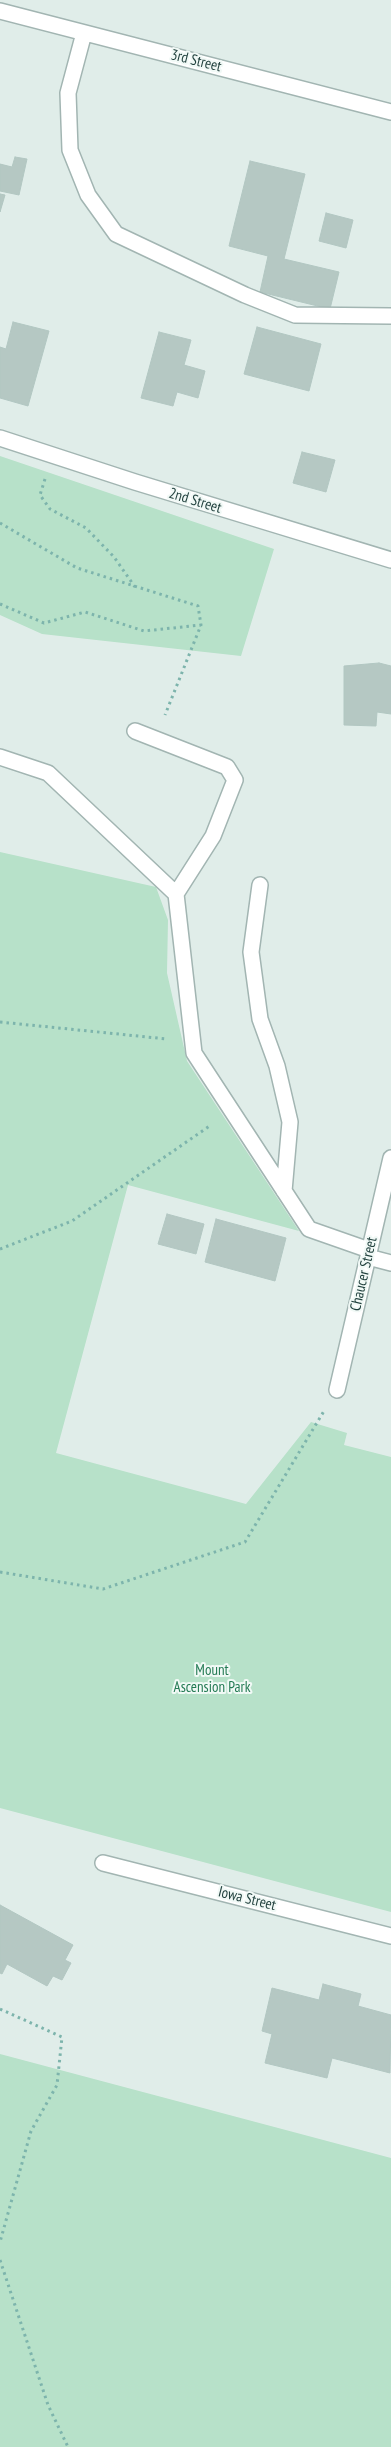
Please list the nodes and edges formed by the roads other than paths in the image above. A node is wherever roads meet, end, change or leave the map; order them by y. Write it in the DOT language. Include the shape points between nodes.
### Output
graph roads {
  1 [pos="0,12"];
  2 [pos="84,33"];
  3 [pos="391,112"];
  4 [pos="391,316"];
  5 [pos="0,438"];
  6 [pos="391,560"];
  7 [pos="135,731"];
  8 [pos="0,757"];
  9 [pos="260,885"];
  10 [pos="176,894"];
  11 [pos="391,1158"];
  12 [pos="284,1190"];
  13 [pos="368,1253"];
  14 [pos="391,1263"];
  15 [pos="337,1390"];
  16 [pos="103,1863"];
  17 [pos="391,1936"];
  1 -- 2 [label="street, 3rd Street"];
  2 -- 3 [label="street, 3rd Street"];
  2 -- 4 [label="street" via="68,93 70,150 88,195 116,234 295,315"];
  5 -- 6 [label="street, 2nd Street"];
  7 -- 10 [label="street" via="227,767 236,780 213,836"];
  8 -- 10 [label="street" via="48,773"];
  9 -- 12 [label="street" via="251,952 260,1019 277,1066 290,1122"];
  10 -- 12 [label="street" via="194,1053"];
  11 -- 13 [label="street, Chaucer Street"];
  12 -- 13 [label="street" via="309,1228"];
  13 -- 14 [label="street"];
  13 -- 15 [label="street, Chaucer Street"];
  16 -- 17 [label="street, Iowa Street"];
}
